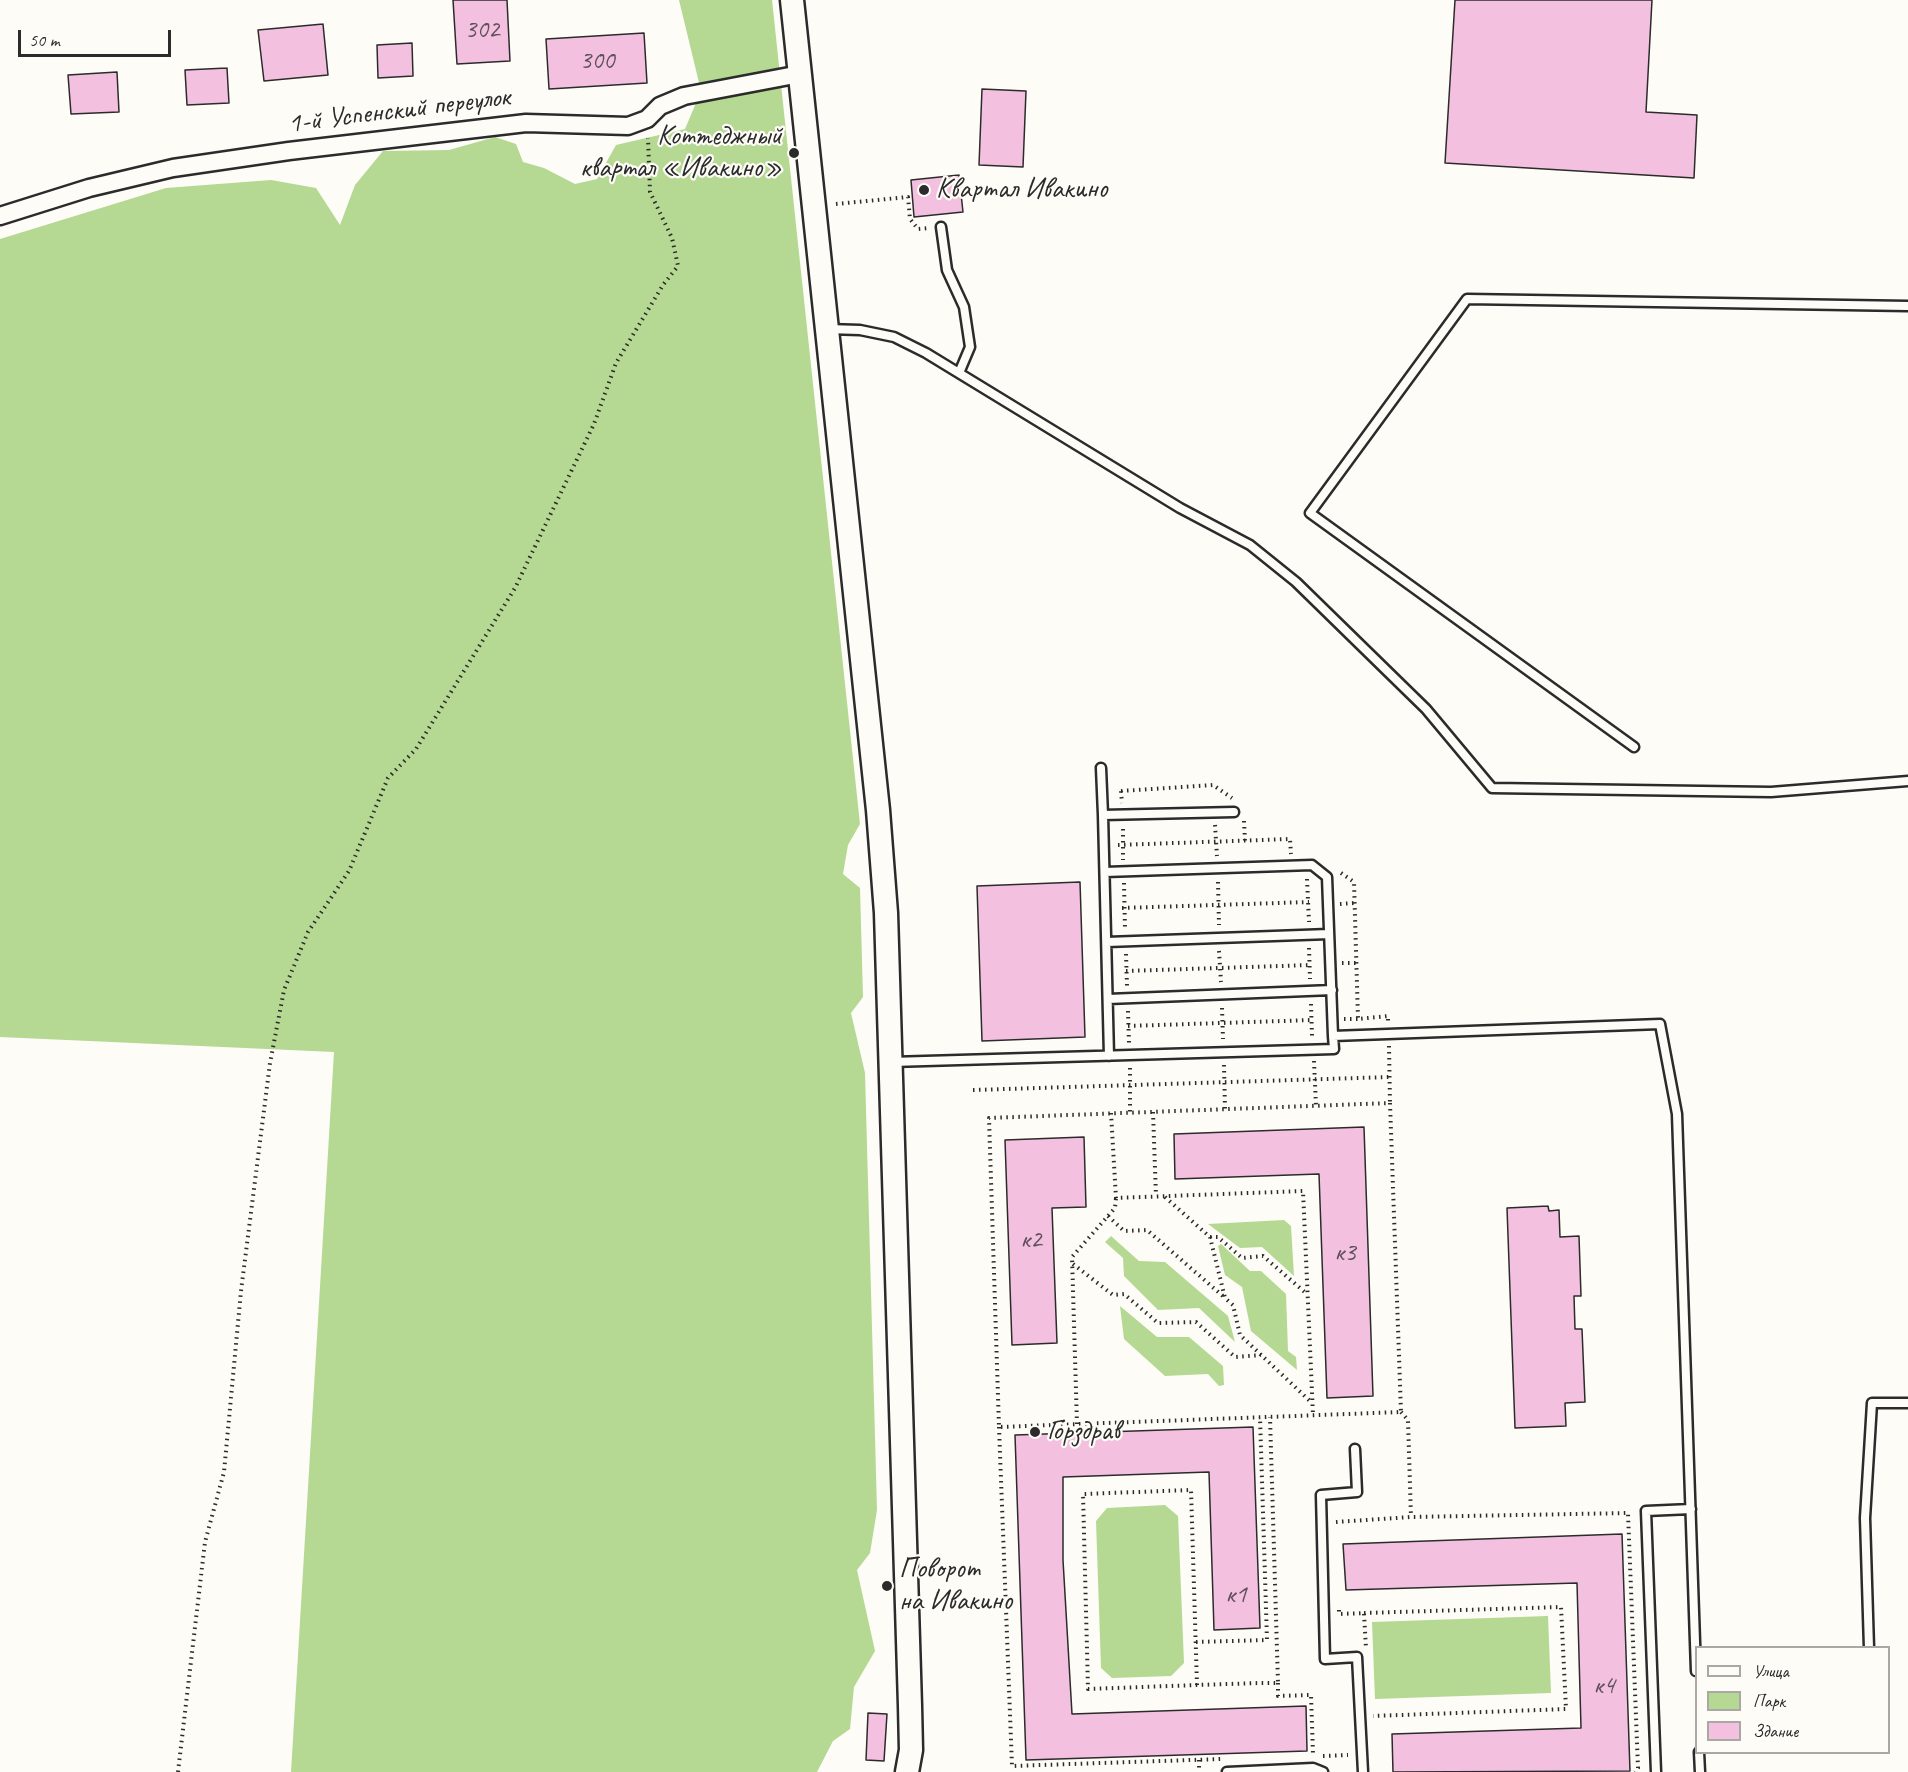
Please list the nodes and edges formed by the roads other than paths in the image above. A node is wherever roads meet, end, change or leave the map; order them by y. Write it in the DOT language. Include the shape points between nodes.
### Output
graph roads {
  1 [pos="792,0"];
  2 [pos="800,74"];
  3 [pos="0,216"];
  4 [pos="941,227"];
  5 [pos="1908,306"];
  6 [pos="827,329"];
  7 [pos="959,373"];
  8 [pos="1634,747"];
  9 [pos="1101,768"];
  10 [pos="1908,781"];
  11 [pos="1234,812"];
  12 [pos="1103,815"];
  13 [pos="1105,872"];
  14 [pos="1329,934"];
  15 [pos="1107,942"];
  16 [pos="1332,990"];
  17 [pos="1108,999"];
  18 [pos="1334,1036"];
  19 [pos="1109,1056"];
  20 [pos="890,1062"];
  21 [pos="1908,1403"];
  22 [pos="1355,1449"];
  23 [pos="1691,1509"];
  24 [pos="1695,1646"];
  25 [pos="1869,1646"];
  26 [pos="1699,1754"];
  27 [pos="907,1772"];
  28 [pos="1227,1772"];
  29 [pos="1323,1772"];
  30 [pos="1363,1772"];
  31 [pos="1656,1772"];
  32 [pos="1700,1772"];
  1 -- 2 [label="main road"];
  2 -- 3 [label="street, 1-й Успенский переулок" via="684,96 628,126 526,123 289,151 173,168 89,188"];
  2 -- 6 [label="main road"];
  4 -- 7 [label="lane" via="947,270 964,307 970,346"];
  5 -- 8 [label="lane" via="1467,299 1310,513"];
  6 -- 7 [label="lane" via="894,337"];
  6 -- 20 [label="main road" via="878,810 886,913"];
  7 -- 10 [label="lane" via="1180,508 1250,545 1296,582 1426,709 1492,788 1771,792"];
  9 -- 12 [label="lane"];
  11 -- 12 [label="lane"];
  12 -- 13 [label="lane"];
  13 -- 14 [label="lane" via="1312,865 1328,877"];
  13 -- 15 [label="lane"];
  14 -- 15 [label="lane"];
  14 -- 16 [label="lane"];
  15 -- 17 [label="lane"];
  16 -- 17 [label="lane"];
  16 -- 18 [label="lane"];
  17 -- 19 [label="lane"];
  18 -- 19 [label="lane" via="1334,1049"];
  18 -- 23 [label="lane" via="1660,1024 1677,1114"];
  19 -- 20 [label="lane"];
  20 -- 27 [label="main road" via="910,1706"];
  21 -- 25 [label="lane" via="1872,1403 1865,1518"];
  22 -- 30 [label="lane" via="1357,1492 1321,1495 1325,1659 1357,1658"];
  23 -- 24 [label="lane"];
  23 -- 31 [label="lane" via="1646,1511"];
  26 -- 32 [label="lane"];
  28 -- 29 [label="lane" via="1313,1768"];
}
